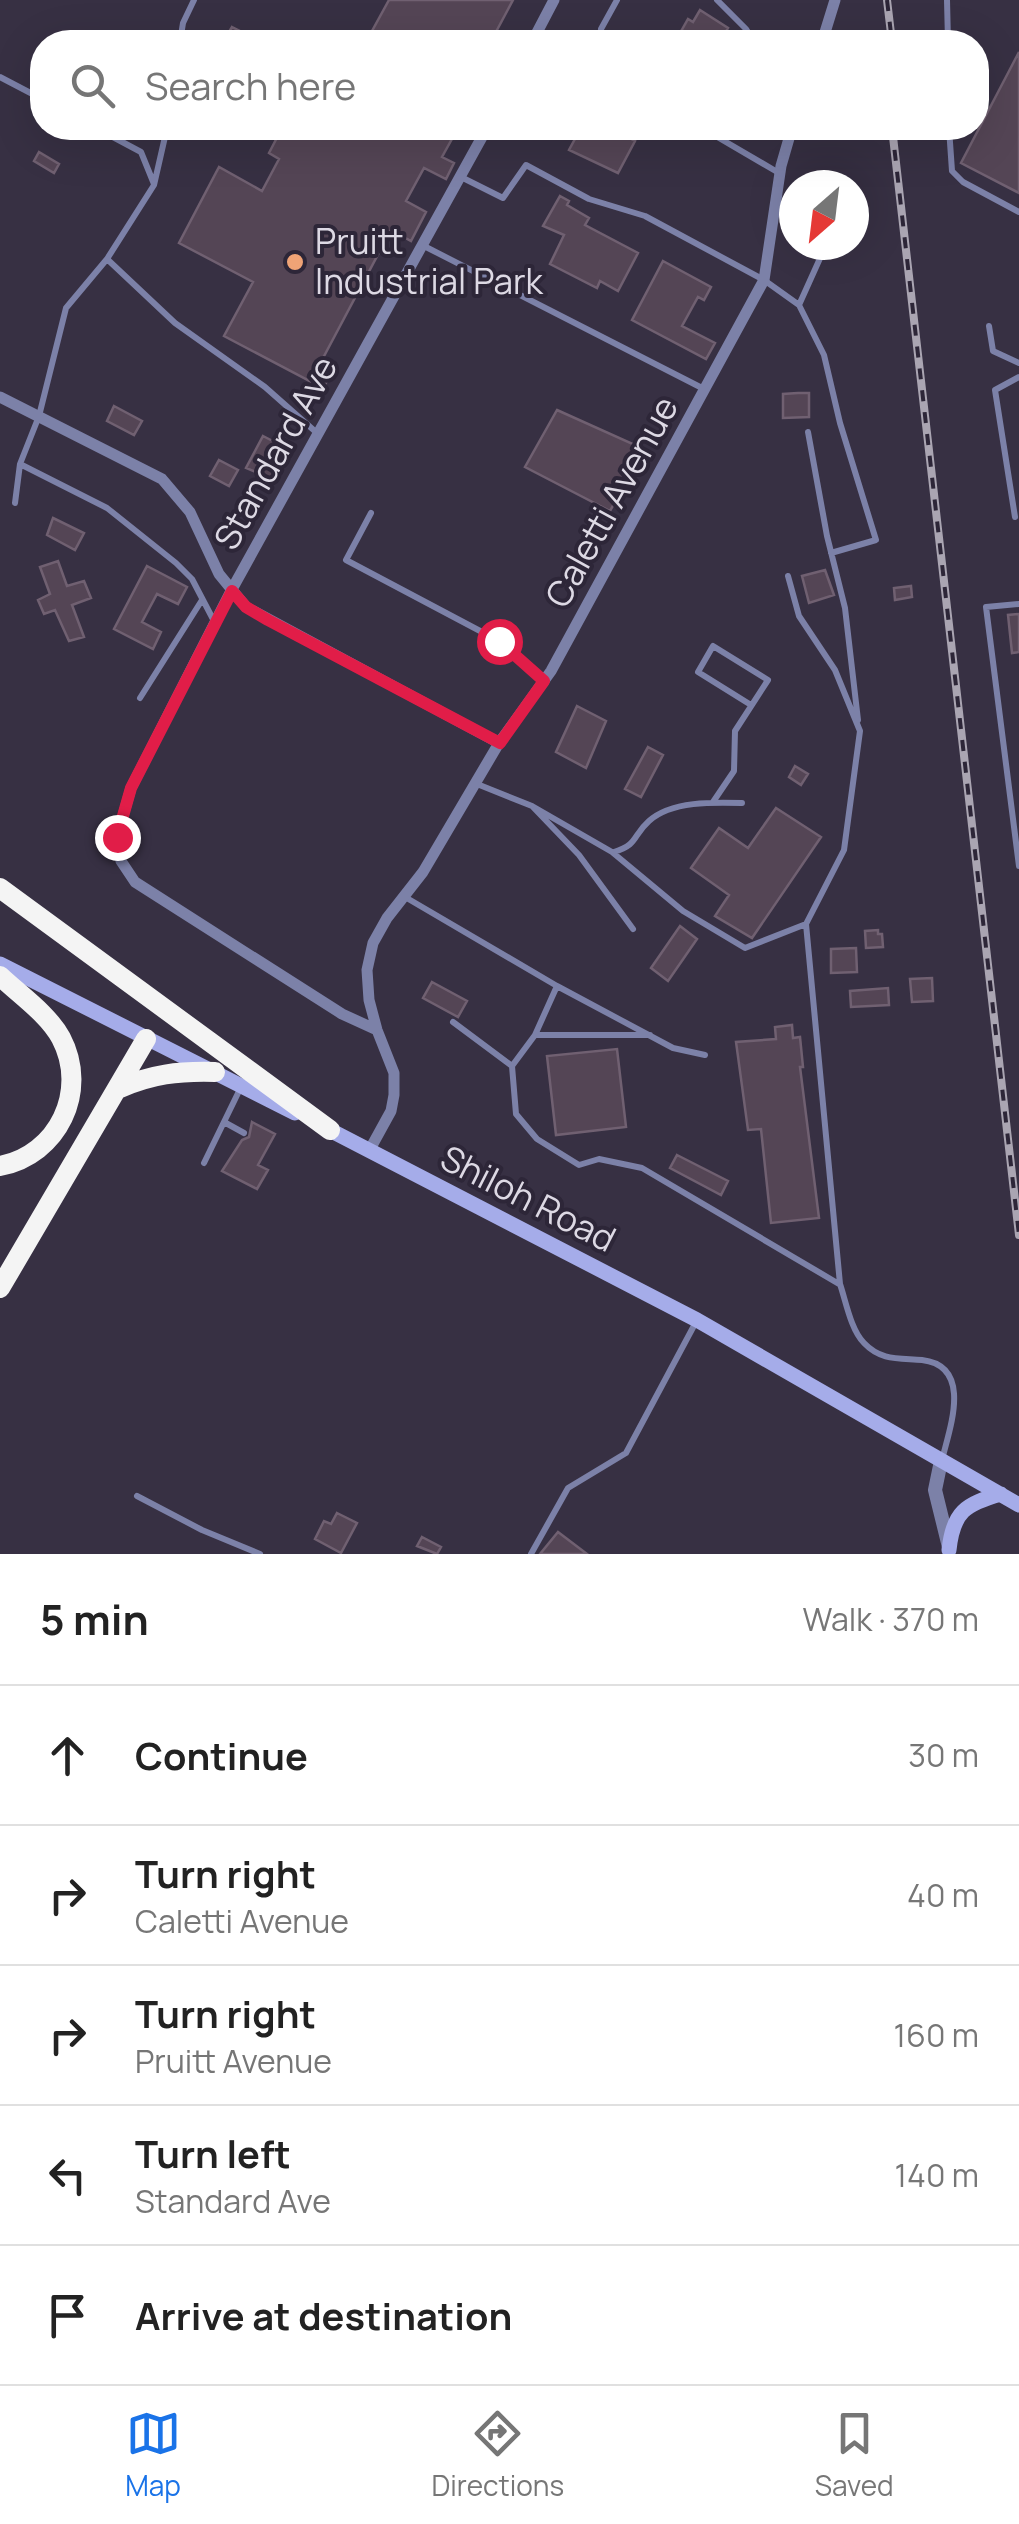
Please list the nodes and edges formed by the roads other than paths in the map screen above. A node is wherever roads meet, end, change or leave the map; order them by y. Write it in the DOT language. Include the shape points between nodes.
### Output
graph roads {
  1 [pos="183,0"];
  2 [pos="554,0"];
  3 [pos="617,0"];
  4 [pos="716,0"];
  5 [pos="835,0"];
  6 [pos="947,0"];
  7 [pos="193,3"];
  8 [pos="182,30"];
  9 [pos="538,30"];
  10 [pos="600,30"];
  11 [pos="747,30"];
  12 [pos="826,30"];
  13 [pos="948,30"];
  14 [pos="0,76"];
  15 [pos="30,92"];
  16 [pos="118,140"];
  17 [pos="164,140"];
  18 [pos="480,140"];
  19 [pos="722,140"];
  20 [pos="789,140"];
  21 [pos="950,140"];
  22 [pos="781,170"];
  23 [pos="779,173"];
  24 [pos="460,176"];
  25 [pos="779,181"];
  26 [pos="154,185"];
  27 [pos="1019,212"];
  28 [pos="422,245"];
  29 [pos="107,259"];
  30 [pos="819,260"];
  31 [pos="764,280"];
  32 [pos="799,306"];
  33 [pos="989,326"];
  34 [pos="1019,363"];
  35 [pos="1019,377"];
  36 [pos="705,390"];
  37 [pos="0,397"];
  38 [pos="39,416"];
  39 [pos="808,432"];
  40 [pos="318,434"];
  41 [pos="20,464"];
  42 [pos="15,502"];
  43 [pos="371,513"];
  44 [pos="1016,517"];
  45 [pos="831,554"];
  46 [pos="788,576"];
  47 [pos="232,591"];
  48 [pos="202,599"];
  49 [pos="1019,604"];
  50 [pos="215,623"];
  51 [pos="544,681"];
  52 [pos="140,698"];
  53 [pos="751,705"];
  54 [pos="860,732"];
  55 [pos="500,743"];
  56 [pos="476,783"];
  57 [pos="712,802"];
  58 [pos="742,802"];
  59 [pos="532,806"];
  60 [pos="612,852"];
  61 [pos="1019,866"];
  62 [pos="0,888"];
  63 [pos="404,896"];
  64 [pos="806,924"];
  65 [pos="633,930"];
  66 [pos="0,964"];
  67 [pos="0,976"];
  68 [pos="558,986"];
  69 [pos="453,1022"];
  70 [pos="376,1030"];
  71 [pos="651,1035"];
  72 [pos="535,1036"];
  73 [pos="146,1039"];
  74 [pos="705,1055"];
  75 [pos="512,1066"];
  76 [pos="215,1072"];
  77 [pos="242,1086"];
  78 [pos="118,1089"];
  79 [pos="224,1122"];
  80 [pos="330,1130"];
  81 [pos="244,1133"];
  82 [pos="369,1151"];
  83 [pos="204,1164"];
  84 [pos="0,1166"];
  85 [pos="840,1284"];
  86 [pos="0,1288"];
  87 [pos="697,1320"];
  88 [pos="941,1461"];
  89 [pos="1001,1494"];
  90 [pos="136,1496"];
  91 [pos="1019,1505"];
  92 [pos="950,1552"];
  93 [pos="260,1554"];
  94 [pos="531,1554"];
  1 -- 7 [label="lane"];
  2 -- 9 [label="street"];
  3 -- 10 [label="lane"];
  4 -- 11 [label="lane"];
  5 -- 12 [label="street"];
  6 -- 13 [label="lane"];
  7 -- 8 [label="lane"];
  14 -- 15 [label="lane"];
  16 -- 26 [label="lane" via="141,152"];
  17 -- 26 [label="lane"];
  18 -- 24 [label="street, Standard Ave"];
  19 -- 23 [label="lane"];
  20 -- 22 [label="street, Caletti Avenue"];
  21 -- 27 [label="lane" via="952,171"];
  24 -- 28 [label="street, Standard Ave"];
  24 -- 31 [label="lane" via="504,198 526,164 589,198 645,216"];
  25 -- 31 [label="street, Caletti Avenue"];
  26 -- 29 [label="lane"];
  28 -- 36 [label="lane"];
  28 -- 40 [label="street, Standard Ave"];
  29 -- 38 [label="lane" via="66,308"];
  29 -- 40 [label="lane" via="175,323"];
  30 -- 32 [label="lane"];
  31 -- 32 [label="lane"];
  31 -- 36 [label="street, Caletti Avenue"];
  32 -- 45 [label="lane" via="824,355 876,540"];
  33 -- 34 [label="lane" via="993,351"];
  35 -- 44 [label="lane" via="995,390"];
  36 -- 51 [label="street, Caletti Avenue"];
  37 -- 38 [label="street"];
  38 -- 41 [label="lane"];
  38 -- 47 [label="street" via="162,479 190,512"];
  39 -- 45 [label="lane"];
  40 -- 47 [label="street, Standard Ave"];
  41 -- 42 [label="lane"];
  41 -- 48 [label="lane" via="107,508 176,563"];
  43 -- 51 [label="lane" via="346,560 499,641"];
  45 -- 54 [label="lane" via="845,608"];
  46 -- 54 [label="lane" via="799,616 835,670"];
  47 -- 50 [label="street, Standard Ave"];
  47 -- 55 [label="street" via="268,620"];
  48 -- 50 [label="lane"];
  48 -- 52 [label="lane"];
  49 -- 61 [label="lane" via="986,607"];
  50 -- 70 [label="street, Standard Ave" via="131,788 117,837 121,861 135,882"];
  51 -- 55 [label="street, Caletti Avenue"];
  53 -- 53 [label="lane" via="698,672 713,646 768,680"];
  53 -- 57 [label="lane" via="735,731 734,771"];
  54 -- 64 [label="lane" via="844,850"];
  55 -- 56 [label="street, Caletti Avenue"];
  56 -- 59 [label="lane"];
  56 -- 63 [label="street, Caletti Avenue"];
  57 -- 58 [label="lane"];
  57 -- 60 [label="lane" via="650,820 632,846"];
  59 -- 60 [label="lane"];
  59 -- 65 [label="lane" via="580,855"];
  60 -- 64 [label="lane" via="683,911 745,948"];
  62 -- 80 [label="highway"];
  63 -- 68 [label="lane"];
  63 -- 70 [label="street, Caletti Avenue" via="373,944 367,970"];
  64 -- 85 [label="lane"];
  66 -- 73 [label="main road, Shiloh Road"];
  67 -- 84 [label="highway" via="58,1034 72,1086 70,1105 50,1139"];
  68 -- 71 [label="lane"];
  68 -- 72 [label="lane"];
  69 -- 75 [label="lane"];
  70 -- 82 [label="street, Caletti Avenue" via="394,1073 394,1094"];
  71 -- 72 [label="lane"];
  71 -- 74 [label="lane"];
  72 -- 75 [label="lane"];
  73 -- 76 [label="main road, Shiloh Road"];
  73 -- 78 [label="highway"];
  75 -- 85 [label="lane" via="516,1114 537,1139 579,1165 599,1159 642,1168"];
  76 -- 77 [label="main road, Shiloh Road"];
  76 -- 78 [label="highway" via="172,1071"];
  77 -- 79 [label="lane"];
  77 -- 80 [label="main road, Shiloh Road"];
  78 -- 86 [label="highway"];
  79 -- 81 [label="lane"];
  79 -- 83 [label="lane"];
  80 -- 82 [label="main road, Shiloh Road"];
  82 -- 87 [label="main road, Shiloh Road"];
  85 -- 88 [label="lane" via="860,1340 879,1356 927,1360 952,1382 957,1401"];
  87 -- 88 [label="main road, Shiloh Road"];
  87 -- 94 [label="lane" via="626,1453 568,1488"];
  88 -- 89 [label="main road, Shiloh Road"];
  88 -- 92 [label="street" via="936,1505"];
  89 -- 91 [label="main road, Shiloh Road"];
  89 -- 92 [label="main road" via="959,1514"];
  90 -- 93 [label="lane"];
}
